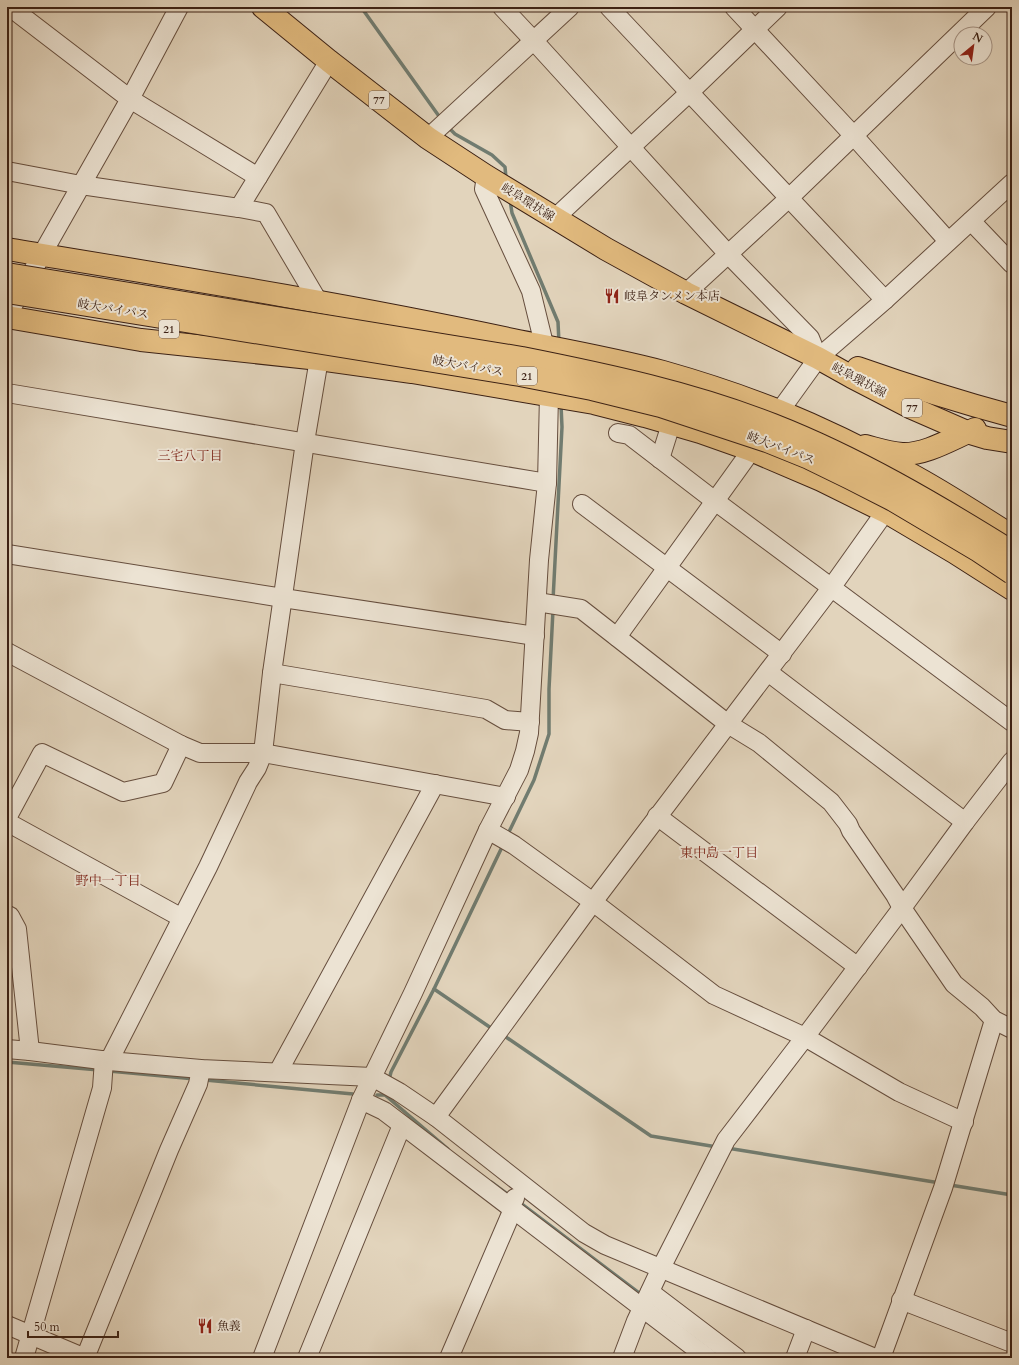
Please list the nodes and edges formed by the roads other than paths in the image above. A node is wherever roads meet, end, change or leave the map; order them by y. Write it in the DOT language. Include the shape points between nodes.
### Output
graph roads {
  1 [pos="10,7"];
  2 [pos="179,7"];
  3 [pos="263,7"];
  4 [pos="502,7"];
  5 [pos="570,7"];
  6 [pos="609,7"];
  7 [pos="734,7"];
  8 [pos="778,7"];
  9 [pos="987,7"];
  10 [pos="754,28"];
  11 [pos="534,40"];
  12 [pos="329,61"];
  13 [pos="690,92"];
  14 [pos="130,99"];
  15 [pos="439,128"];
  16 [pos="854,136"];
  17 [pos="631,147"];
  18 [pos="7,172"];
  19 [pos="258,177"];
  20 [pos="1012,183"];
  21 [pos="81,185"];
  22 [pos="501,185"];
  23 [pos="789,198"];
  24 [pos="239,208"];
  25 [pos="555,218"];
  26 [pos="971,220"];
  27 [pos="948,241"];
  28 [pos="7,249"];
  29 [pos="42,254"];
  30 [pos="728,254"];
  31 [pos="7,260"];
  32 [pos="1012,264"];
  33 [pos="7,274"];
  34 [pos="7,292"];
  35 [pos="686,293"];
  36 [pos="885,300"];
  37 [pos="318,301"];
  38 [pos="7,306"];
  39 [pos="7,317"];
  40 [pos="430,342"];
  41 [pos="325,352"];
  42 [pos="818,358"];
  43 [pos="546,362"];
  44 [pos="7,393"];
  45 [pos="594,394"];
  46 [pos="549,395"];
  47 [pos="780,412"];
  48 [pos="1012,417"];
  49 [pos="671,424"];
  50 [pos="700,432"];
  51 [pos="967,432"];
  52 [pos="618,433"];
  53 [pos="841,438"];
  54 [pos="306,442"];
  55 [pos="1012,442"];
  56 [pos="751,450"];
  57 [pos="660,459"];
  58 [pos="547,483"];
  59 [pos="715,501"];
  60 [pos="582,504"];
  61 [pos="884,512"];
  62 [pos="1012,536"];
  63 [pos="1012,552"];
  64 [pos="7,554"];
  65 [pos="668,568"];
  66 [pos="1012,573"];
  67 [pos="831,588"];
  68 [pos="1012,589"];
  69 [pos="283,598"];
  70 [pos="548,604"];
  71 [pos="535,636"];
  72 [pos="617,637"];
  73 [pos="7,652"];
  74 [pos="782,654"];
  75 [pos="768,672"];
  76 [pos="272,674"];
  77 [pos="530,722"];
  78 [pos="1012,722"];
  79 [pos="728,724"];
  80 [pos="181,746"];
  81 [pos="263,754"];
  82 [pos="1012,761"];
  83 [pos="435,784"];
  84 [pos="506,797"];
  85 [pos="657,816"];
  86 [pos="7,818"];
  87 [pos="7,822"];
  88 [pos="965,822"];
  89 [pos="500,837"];
  90 [pos="593,902"];
  91 [pos="902,908"];
  92 [pos="7,915"];
  93 [pos="182,918"];
  94 [pos="858,967"];
  95 [pos="994,1020"];
  96 [pos="1012,1029"];
  97 [pos="805,1038"];
  98 [pos="7,1049"];
  99 [pos="30,1051"];
  100 [pos="105,1065"];
  101 [pos="278,1072"];
  102 [pos="199,1075"];
  103 [pos="376,1079"];
  104 [pos="361,1100"];
  105 [pos="436,1116"];
  106 [pos="964,1122"];
  107 [pos="402,1125"];
  108 [pos="516,1197"];
  109 [pos="661,1268"];
  110 [pos="647,1299"];
  111 [pos="901,1300"];
  112 [pos="7,1325"];
  113 [pos="806,1329"];
  114 [pos="30,1335"];
  115 [pos="1012,1343"];
  116 [pos="24,1358"];
  117 [pos="85,1358"];
  118 [pos="262,1358"];
  119 [pos="307,1358"];
  120 [pos="449,1358"];
  121 [pos="622,1358"];
  122 [pos="708,1358"];
  123 [pos="737,1358"];
  124 [pos="795,1358"];
  125 [pos="874,1358"];
  126 [pos="881,1358"];
  1 -- 14 [label="street"];
  2 -- 14 [label="street"];
  3 -- 12 [label="main road, 岐阜環状線 / 77"];
  4 -- 11 [label="street"];
  5 -- 11 [label="street"];
  6 -- 13 [label="street"];
  7 -- 10 [label="street"];
  8 -- 10 [label="street"];
  9 -- 16 [label="street"];
  10 -- 13 [label="street"];
  10 -- 16 [label="street"];
  11 -- 15 [label="street"];
  11 -- 17 [label="street"];
  12 -- 15 [label="main road, 岐阜環状線 / 77"];
  12 -- 19 [label="street"];
  13 -- 17 [label="street"];
  13 -- 23 [label="street"];
  14 -- 19 [label="street"];
  14 -- 21 [label="street"];
  15 -- 22 [label="main road, 岐阜環状線 / 77"];
  16 -- 23 [label="street"];
  16 -- 27 [label="street"];
  17 -- 25 [label="street"];
  17 -- 30 [label="street"];
  18 -- 21 [label="street"];
  19 -- 24 [label="street"];
  20 -- 26 [label="street"];
  21 -- 24 [label="street"];
  21 -- 29 [label="street"];
  22 -- 25 [label="main road, 岐阜環状線 / 77"];
  22 -- 43 [label="street" via="484,189 531,291"];
  23 -- 30 [label="street"];
  23 -- 36 [label="street"];
  24 -- 37 [label="street" via="266,213"];
  25 -- 35 [label="main road, 岐阜環状線 / 77"];
  26 -- 27 [label="street"];
  26 -- 32 [label="street"];
  27 -- 36 [label="street"];
  28 -- 29 [label="main road"];
  29 -- 37 [label="main road"];
  29 -- 39 [label="street"];
  30 -- 35 [label="street"];
  30 -- 42 [label="street" via="810,338"];
  31 -- 40 [label="main road, 21, bridge" via="135,281"];
  33 -- 40 [label="main road, 岐大バイパス / 21, bridge"];
  34 -- 41 [label="main road, 岐大バイパス / 21, bridge"];
  35 -- 42 [label="main road, 岐阜環状線 / 77"];
  36 -- 42 [label="street"];
  37 -- 43 [label="main road" via="417,319"];
  38 -- 41 [label="main road, 21, bridge"];
  39 -- 41 [label="main road, 21" via="141,340"];
  40 -- 63 [label="main road, 岐大バイパス / 21, bridge" via="593,372 663,389 766,422 816,443 898,484"];
  41 -- 46 [label="main road, 21" via="412,372"];
  41 -- 54 [label="street"];
  41 -- 66 [label="main road, 岐大バイパス / 21, bridge" via="436,360 592,389 661,406 809,458 935,524"];
  42 -- 47 [label="street"];
  42 -- 48 [label="main road, 岐阜環状線 / 77" via="842,363"];
  42 -- 51 [label="main road, 岐阜環状線 / 77" via="912,408"];
  43 -- 45 [label="main road"];
  43 -- 46 [label="street"];
  43 -- 47 [label="main road" via="604,358 672,375"];
  44 -- 54 [label="street"];
  45 -- 46 [label="main road, 21"];
  45 -- 49 [label="main road, 21"];
  45 -- 50 [label="main road" via="685,408"];
  46 -- 58 [label="street"];
  47 -- 53 [label="main road"];
  47 -- 56 [label="street"];
  48 -- 51 [label="main road" via="995,420"];
  49 -- 50 [label="main road, 21"];
  49 -- 57 [label="street"];
  50 -- 56 [label="main road, 21"];
  51 -- 53 [label="main road" via="911,454 888,452"];
  51 -- 55 [label="main road, 岐阜環状線 / 77"];
  52 -- 57 [label="street" via="629,435"];
  53 -- 62 [label="main road" via="910,473"];
  54 -- 58 [label="street"];
  54 -- 69 [label="street"];
  56 -- 59 [label="street"];
  56 -- 61 [label="main road, 21" via="821,480"];
  57 -- 59 [label="street"];
  58 -- 70 [label="street" via="539,560"];
  59 -- 65 [label="street"];
  59 -- 67 [label="street"];
  60 -- 65 [label="street"];
  61 -- 67 [label="street"];
  61 -- 68 [label="main road, 21"];
  64 -- 69 [label="street"];
  65 -- 72 [label="street"];
  65 -- 74 [label="street"];
  67 -- 74 [label="street"];
  67 -- 78 [label="street"];
  69 -- 71 [label="street"];
  69 -- 76 [label="street"];
  70 -- 71 [label="street"];
  70 -- 72 [label="street" via="580,609"];
  71 -- 77 [label="street"];
  72 -- 79 [label="street"];
  73 -- 80 [label="street"];
  74 -- 75 [label="street"];
  75 -- 79 [label="street"];
  75 -- 88 [label="street"];
  76 -- 77 [label="street" via="486,709 505,720"];
  76 -- 81 [label="street"];
  77 -- 84 [label="street" via="525,752"];
  79 -- 85 [label="street"];
  79 -- 91 [label="street" via="759,743 831,802"];
  80 -- 81 [label="street" via="200,753"];
  80 -- 86 [label="street" via="163,783 123,792 42,753"];
  81 -- 83 [label="street"];
  81 -- 93 [label="street"];
  82 -- 88 [label="street"];
  83 -- 84 [label="street"];
  83 -- 101 [label="street"];
  84 -- 89 [label="street"];
  85 -- 90 [label="street"];
  85 -- 94 [label="street"];
  87 -- 93 [label="street"];
  88 -- 91 [label="street"];
  89 -- 90 [label="street"];
  89 -- 103 [label="street" via="413,993"];
  90 -- 97 [label="street" via="714,995"];
  90 -- 105 [label="street"];
  91 -- 94 [label="street"];
  91 -- 95 [label="street" via="954,984"];
  92 -- 99 [label="street" via="17,929"];
  93 -- 100 [label="street"];
  94 -- 97 [label="street"];
  95 -- 96 [label="street"];
  95 -- 106 [label="street"];
  97 -- 106 [label="street" via="899,1092"];
  97 -- 109 [label="street" via="722,1147"];
  98 -- 99 [label="street"];
  99 -- 100 [label="street"];
  100 -- 102 [label="street"];
  100 -- 114 [label="street" via="102,1088"];
  101 -- 102 [label="street"];
  101 -- 103 [label="street"];
  102 -- 117 [label="street"];
  103 -- 104 [label="street"];
  103 -- 105 [label="street"];
  104 -- 107 [label="street" via="384,1111"];
  104 -- 118 [label="street"];
  105 -- 108 [label="street"];
  106 -- 111 [label="street" via="944,1186"];
  107 -- 108 [label="street"];
  107 -- 119 [label="street"];
  108 -- 109 [label="street" via="605,1245"];
  108 -- 110 [label="street"];
  108 -- 120 [label="street"];
  109 -- 110 [label="street"];
  109 -- 113 [label="street"];
  110 -- 121 [label="street"];
  110 -- 122 [label="street"];
  110 -- 123 [label="street"];
  111 -- 115 [label="street"];
  111 -- 126 [label="street"];
  112 -- 114 [label="street"];
  113 -- 124 [label="street"];
  113 -- 125 [label="street"];
  114 -- 116 [label="street"];
  114 -- 117 [label="street"];
}
